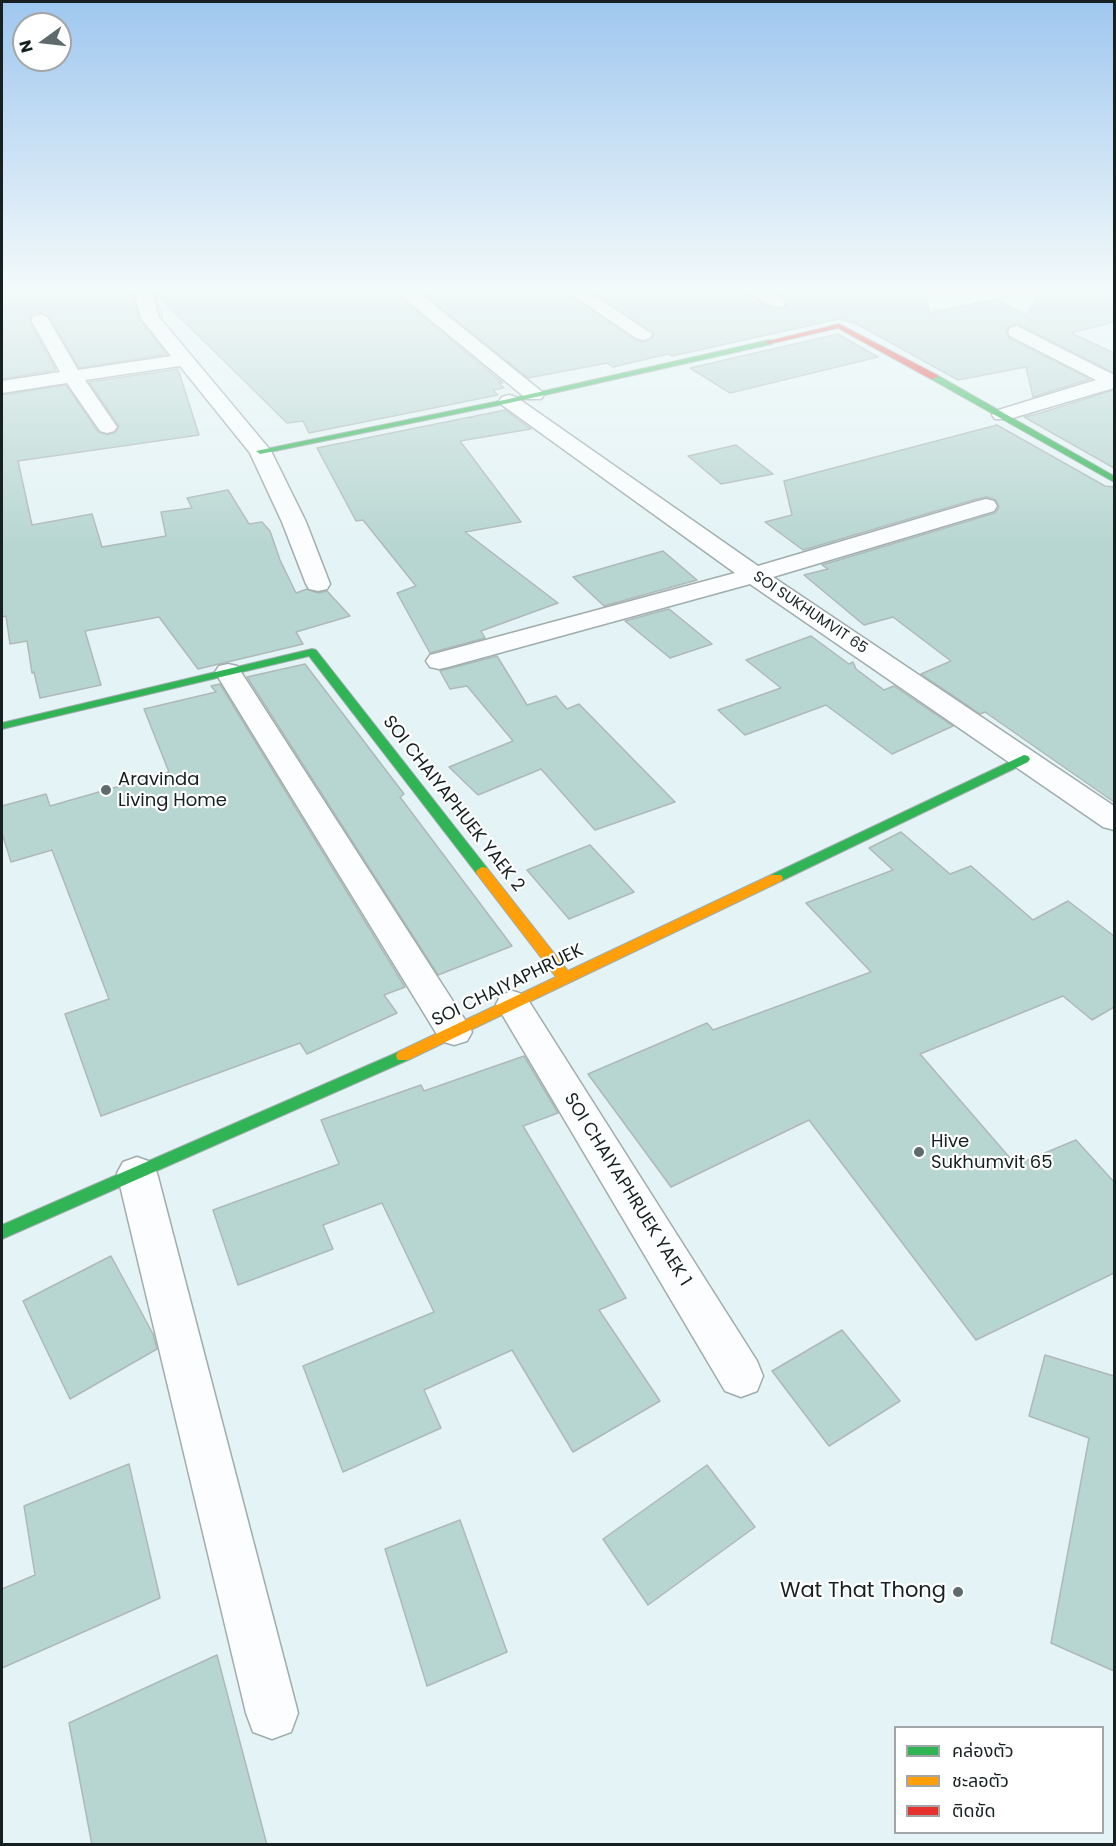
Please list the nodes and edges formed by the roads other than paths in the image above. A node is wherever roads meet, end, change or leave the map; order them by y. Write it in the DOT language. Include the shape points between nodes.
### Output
graph roads {
  1 [pos="85,374"];
  2 [pos="195,374"];
  3 [pos="508,374"];
  4 [pos="626,374"];
  5 [pos="929,374"];
  6 [pos="1099,374"];
  7 [pos="72,376"];
  8 [pos="1114,382"];
  9 [pos="2,387"];
  10 [pos="534,395"];
  11 [pos="509,401"];
  12 [pos="1002,415"];
  13 [pos="107,427"];
  14 [pos="260,451"];
  15 [pos="1114,479"];
  16 [pos="986,506"];
  17 [pos="754,575"];
  18 [pos="318,584"];
  19 [pos="439,661"];
  20 [pos="228,672"];
  21 [pos="2,726"];
  22 [pos="1024,759"];
  23 [pos="1114,820"];
  24 [pos="565,978"];
  25 [pos="513,1004"];
  26 [pos="453,1032"];
  27 [pos="138,1173"];
  28 [pos="2,1232"];
  29 [pos="741,1376"];
  30 [pos="272,1713"];
  1 -- 7 [label="street"];
  2 -- 14 [label="street"];
  3 -- 10 [label="street"];
  4 -- 10 [label="street"];
  5 -- 12 [label="street"];
  6 -- 8 [label="street"];
  7 -- 9 [label="street"];
  7 -- 13 [label="street"];
  8 -- 12 [label="street"];
  10 -- 11 [label="street"];
  11 -- 14 [label="street"];
  11 -- 17 [label="street, SOI SUKHUMVIT 65"];
  12 -- 15 [label="street"];
  14 -- 18 [label="street"];
  16 -- 17 [label="street"];
  17 -- 19 [label="street"];
  17 -- 22 [label="street, SOI SUKHUMVIT 65"];
  20 -- 21 [label="street"];
  20 -- 24 [label="street, SOI CHAIYAPHUEK YAEK 2" via="312,652"];
  20 -- 26 [label="street"];
  22 -- 23 [label="street, SOI SUKHUMVIT 65"];
  22 -- 24 [label="street, SOI CHAIYAPHRUEK"];
  24 -- 25 [label="street, SOI CHAIYAPHRUEK"];
  25 -- 26 [label="street, SOI CHAIYAPHRUEK"];
  25 -- 29 [label="street, SOI CHAIYAPHRUEK YAEK 1"];
  26 -- 27 [label="street, SOI CHAIYAPHRUEK"];
  27 -- 28 [label="street, SOI CHAIYAPHRUEK"];
  27 -- 30 [label="street"];
}
